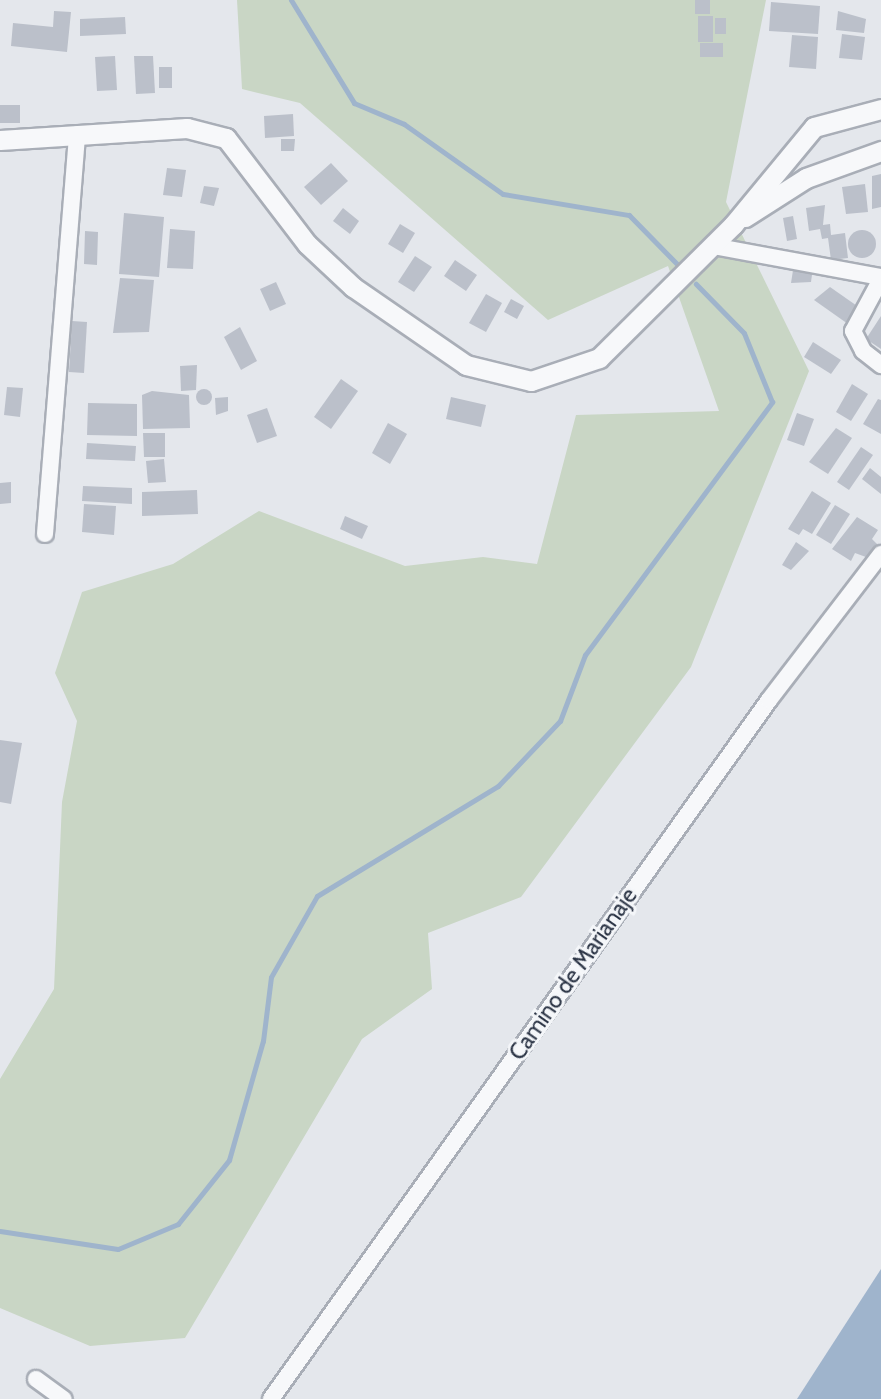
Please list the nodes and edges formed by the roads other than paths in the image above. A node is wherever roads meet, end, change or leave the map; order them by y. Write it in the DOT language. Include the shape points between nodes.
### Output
graph roads {
  1 [pos="881,109"];
  2 [pos="76,134"];
  3 [pos="0,140"];
  4 [pos="881,151"];
  5 [pos="733,225"];
  6 [pos="713,246"];
  7 [pos="881,278"];
  8 [pos="881,365"];
  9 [pos="45,534"];
  10 [pos="881,554"];
  11 [pos="36,1379"];
  12 [pos="64,1399"];
  13 [pos="271,1399"];
  1 -- 5 [label="street" via="814,127"];
  2 -- 3 [label="street"];
  2 -- 6 [label="street" via="187,128 226,138 307,244 353,287 466,365 531,381 598,358"];
  2 -- 9 [label="street"];
  4 -- 5 [label="street" via="806,178"];
  5 -- 6 [label="street"];
  6 -- 7 [label="street"];
  7 -- 8 [label="street" via="853,331 863,351"];
  10 -- 13 [label="street, Camino de Marianaje" via="769,700"];
  11 -- 12 [label="street"];
}
